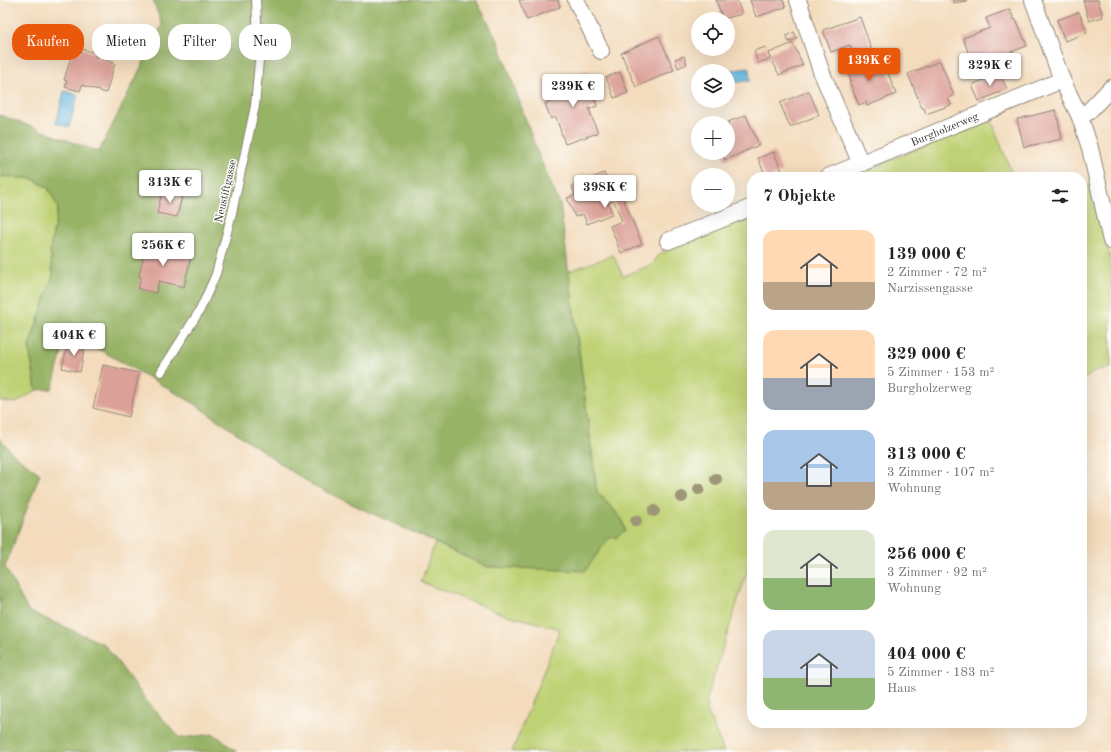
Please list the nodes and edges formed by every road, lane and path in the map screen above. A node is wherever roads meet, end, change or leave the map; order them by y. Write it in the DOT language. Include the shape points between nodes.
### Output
graph roads {
  1 [pos="256,0"];
  2 [pos="576,0"];
  3 [pos="798,0"];
  4 [pos="1034,6"];
  5 [pos="601,51"];
  6 [pos="1062,80"];
  7 [pos="1111,88"];
  8 [pos="1080,117"];
  9 [pos="861,164"];
  10 [pos="841,172"];
  11 [pos="747,209"];
  12 [pos="668,241"];
  13 [pos="1111,241"];
  14 [pos="161,372"];
  1 -- 14 [label="lane, Neustiftgasse" via="259,61 255,106 232,213 216,274 200,310"];
  2 -- 5 [label="street"];
  3 -- 9 [label="street" via="821,71"];
  4 -- 6 [label="street"];
  6 -- 8 [label="street"];
  6 -- 9 [label="street, Burgholzerweg"];
  7 -- 8 [label="street"];
  8 -- 13 [label="street" via="1090,148"];
  9 -- 10 [label="street, Burgholzerweg"];
  11 -- 12 [label="street"];
}
